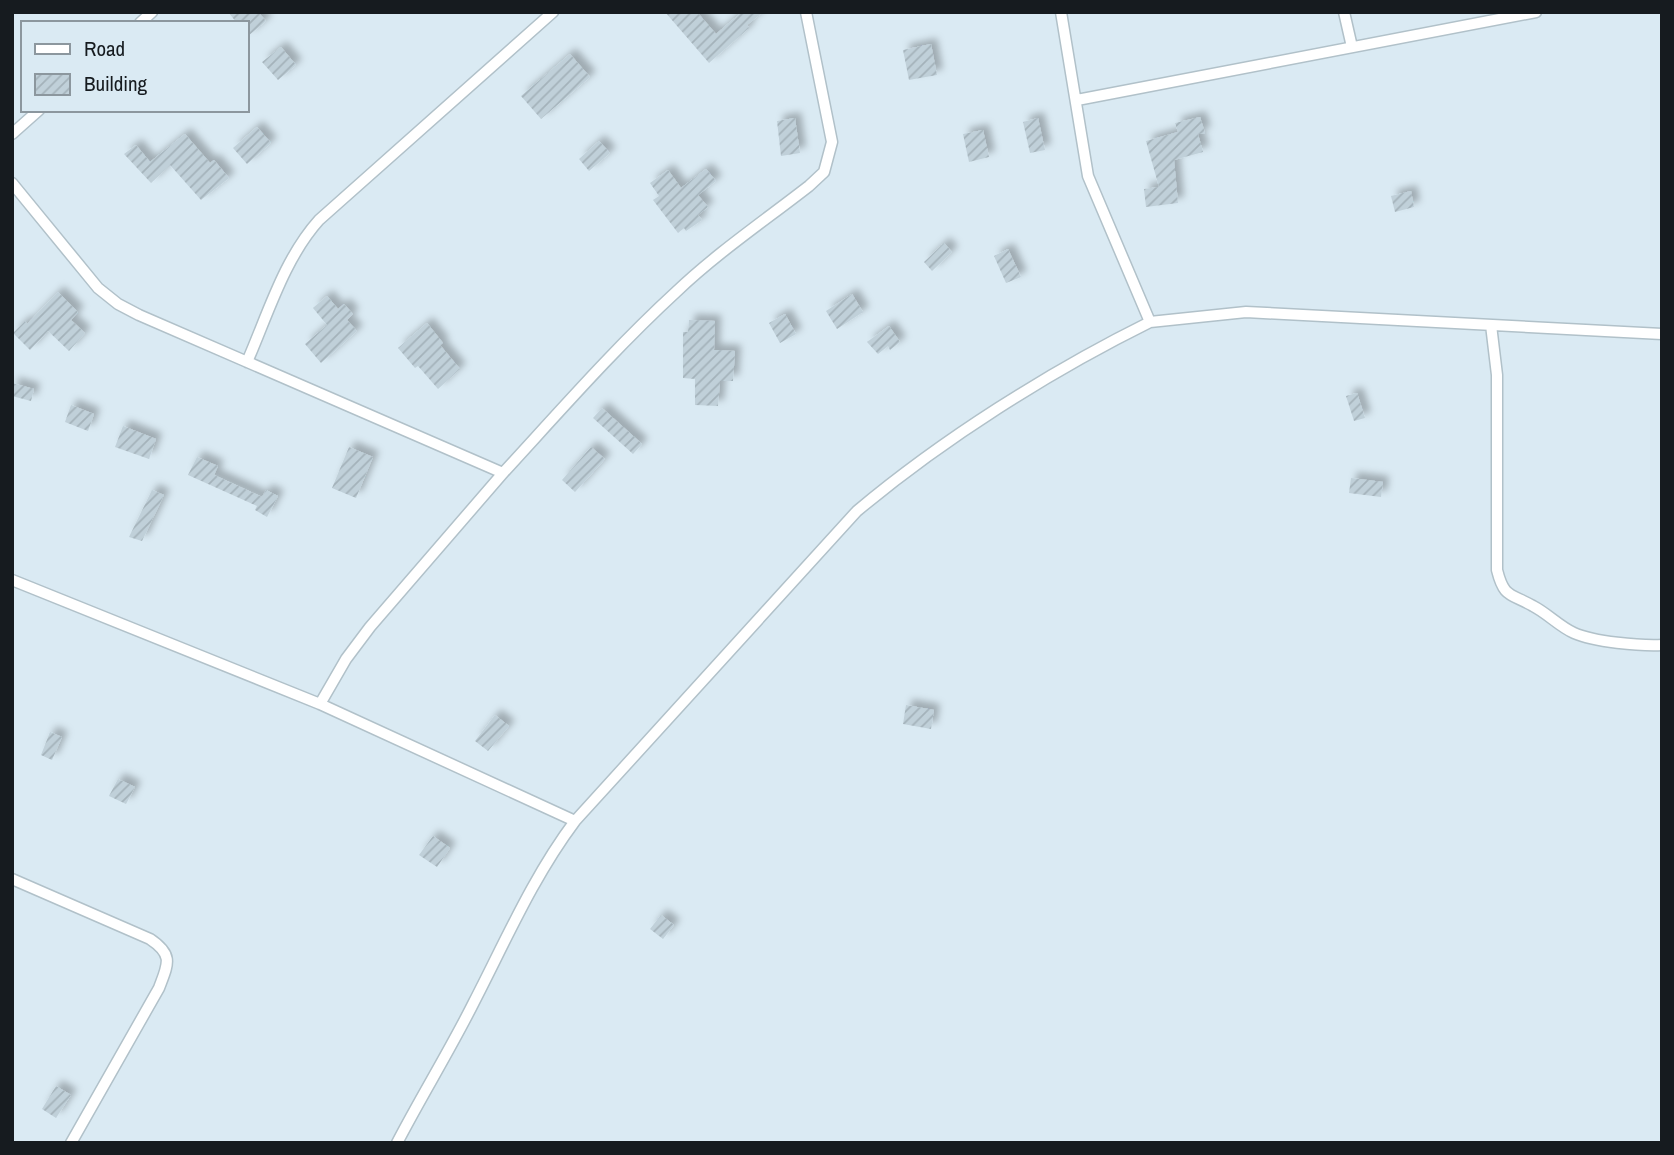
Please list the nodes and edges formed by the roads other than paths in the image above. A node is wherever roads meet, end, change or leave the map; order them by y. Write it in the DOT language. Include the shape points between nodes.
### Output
graph roads {
  1 [pos="553,12"];
  2 [pos="806,12"];
  3 [pos="1061,12"];
  4 [pos="1343,12"];
  5 [pos="1536,12"];
  6 [pos="1352,47"];
  7 [pos="1077,100"];
  8 [pos="37,112"];
  9 [pos="12,134"];
  10 [pos="12,183"];
  11 [pos="1150,322"];
  12 [pos="1491,325"];
  13 [pos="1662,334"];
  14 [pos="247,362"];
  15 [pos="503,472"];
  16 [pos="12,580"];
  17 [pos="1662,645"];
  18 [pos="320,704"];
  19 [pos="575,821"];
  20 [pos="12,879"];
  21 [pos="71,1143"];
  22 [pos="397,1143"];
  1 -- 14 [label="street" via="303,237"];
  2 -- 15 [label="street" via="832,142 824,172 676,292"];
  3 -- 7 [label="street"];
  4 -- 6 [label="street"];
  5 -- 6 [label="street"];
  6 -- 7 [label="street"];
  7 -- 11 [label="street" via="1088,176"];
  8 -- 9 [label="street"];
  10 -- 14 [label="street" via="98,288 118,304"];
  11 -- 12 [label="street" via="1246,312"];
  11 -- 19 [label="street" via="1073,363 941,447 857,511"];
  12 -- 13 [label="street"];
  12 -- 17 [label="street" via="1497,375 1497,570 1502,589 1575,634 1638,646"];
  14 -- 15 [label="street"];
  15 -- 18 [label="street" via="370,627"];
  16 -- 18 [label="street"];
  18 -- 19 [label="street"];
  19 -- 22 [label="street" via="537,876"];
  20 -- 21 [label="street" via="150,939 168,957 159,988"];
}
